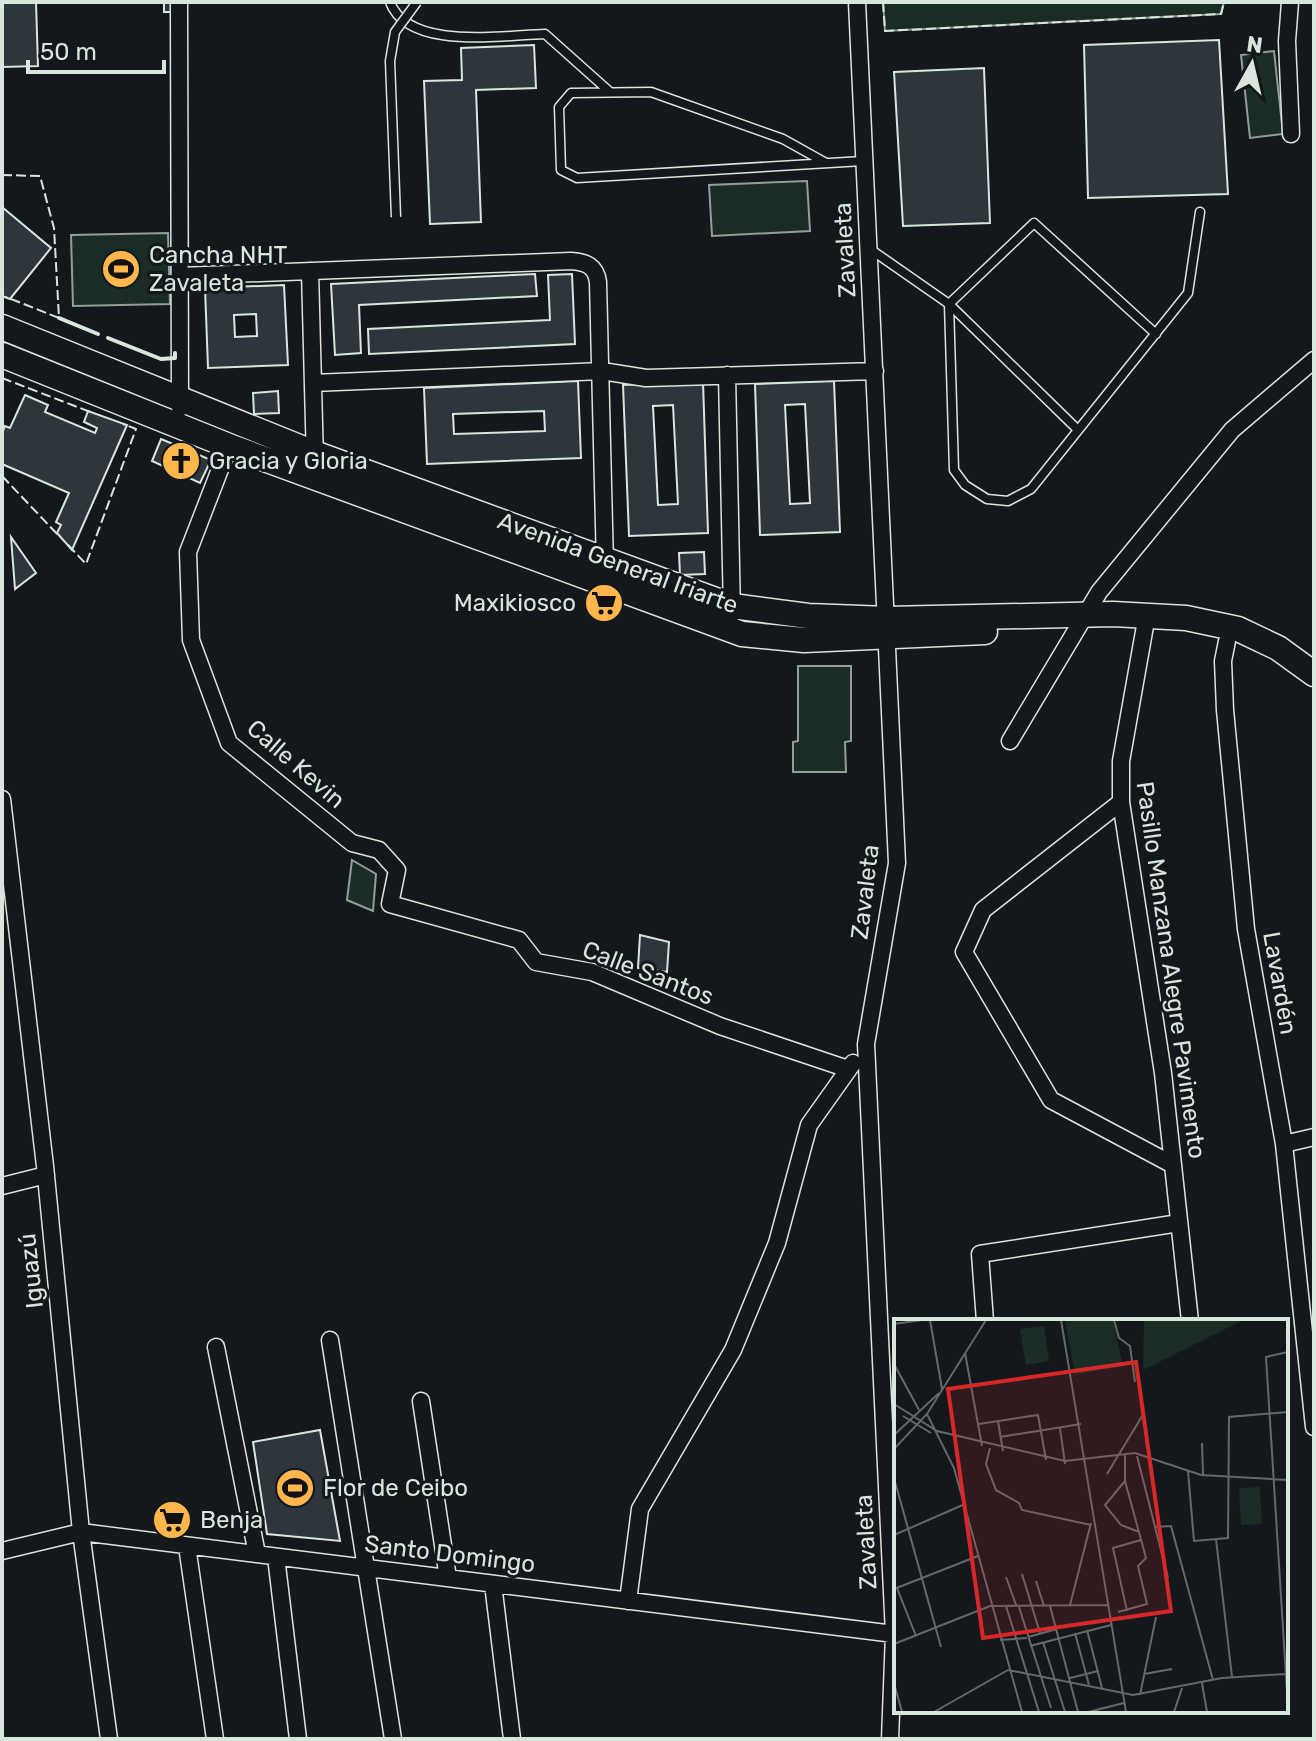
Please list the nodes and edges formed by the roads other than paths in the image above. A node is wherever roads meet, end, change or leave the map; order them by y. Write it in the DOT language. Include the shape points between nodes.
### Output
graph roads {
  1 [pos="179,2"];
  2 [pos="390,2"];
  3 [pos="417,2"];
  4 [pos="857,2"];
  5 [pos="1290,2"];
  6 [pos="611,93"];
  7 [pos="1291,134"];
  8 [pos="863,161"];
  9 [pos="826,163"];
  10 [pos="1200,212"];
  11 [pos="396,217"];
  12 [pos="869,248"];
  13 [pos="310,271"];
  14 [pos="180,276"];
  15 [pos="949,304"];
  16 [pos="2,327"];
  17 [pos="1156,334"];
  18 [pos="2,355"];
  19 [pos="1314,360"];
  20 [pos="602,371"];
  21 [pos="875,371"];
  22 [pos="727,375"];
  23 [pos="313,383"];
  24 [pos="180,399"];
  25 [pos="181,427"];
  26 [pos="1077,429"];
  27 [pos="229,446"];
  28 [pos="314,453"];
  29 [pos="315,478"];
  30 [pos="605,572"];
  31 [pos="732,618"];
  32 [pos="1079,621"];
  33 [pos="1145,626"];
  34 [pos="888,629"];
  35 [pos="1227,641"];
  36 [pos="1309,672"];
  37 [pos="1010,741"];
  38 [pos="2,799"];
  39 [pos="1121,802"];
  40 [pos="2,808"];
  41 [pos="390,904"];
  42 [pos="866,1044"];
  43 [pos="848,1069"];
  44 [pos="1314,1137"];
  45 [pos="1284,1144"];
  46 [pos="1173,1165"];
  47 [pos="46,1175"];
  48 [pos="2,1186"];
  49 [pos="1179,1223"];
  50 [pos="985,1319"];
  51 [pos="1190,1319"];
  52 [pos="330,1340"];
  53 [pos="216,1347"];
  54 [pos="421,1401"];
  55 [pos="1314,1427"];
  56 [pos="81,1532"];
  57 [pos="187,1546"];
  58 [pos="2,1551"];
  59 [pos="257,1554"];
  60 [pos="276,1557"];
  61 [pos="368,1568"];
  62 [pos="448,1578"];
  63 [pos="493,1584"];
  64 [pos="628,1601"];
  65 [pos="894,1634"];
  66 [pos="109,1739"];
  67 [pos="215,1739"];
  68 [pos="298,1739"];
  69 [pos="393,1739"];
  70 [pos="512,1739"];
  71 [pos="890,1739"];
  1 -- 14 [label="street"];
  2 -- 6 [label="lane" via="401,19 445,37 545,34"];
  3 -- 11 [label="lane, bridge" via="395,32 390,61"];
  4 -- 8 [label="street, Zavaleta"];
  5 -- 7 [label="street"];
  6 -- 9 [label="lane" via="651,92 783,139"];
  6 -- 9 [label="lane" via="571,93 563,99 561,170 567,176"];
  8 -- 9 [label="lane"];
  8 -- 12 [label="street, Zavaleta"];
  10 -- 17 [label="lane" via="1188,293"];
  12 -- 15 [label="lane"];
  12 -- 21 [label="street, Zavaleta"];
  13 -- 14 [label="street"];
  13 -- 20 [label="street" via="587,264 597,276"];
  13 -- 23 [label="street"];
  14 -- 24 [label="street"];
  15 -- 17 [label="lane" via="1034,223"];
  15 -- 26 [label="lane"];
  15 -- 26 [label="lane" via="954,470 965,485 987,499 1008,501 1020,495 1031,489"];
  16 -- 24 [label="main road, Avenida General Iriarte"];
  17 -- 26 [label="lane"];
  18 -- 25 [label="main road, Avenida General Iriarte"];
  19 -- 32 [label="street" via="1232,430"];
  20 -- 22 [label="street" via="646,378"];
  20 -- 23 [label="street"];
  20 -- 30 [label="street"];
  21 -- 22 [label="street"];
  21 -- 34 [label="street, Zavaleta"];
  22 -- 31 [label="street"];
  23 -- 28 [label="street"];
  24 -- 25 [label="street"];
  24 -- 28 [label="main road, Avenida General Iriarte"];
  25 -- 27 [label="main road, Avenida General Iriarte"];
  27 -- 29 [label="main road, Avenida General Iriarte"];
  27 -- 41 [label="street, Calle Kevin" via="188,552 191,640 229,743 352,843 379,850 397,870"];
  28 -- 29 [label="street"];
  28 -- 30 [label="main road, Avenida General Iriarte"];
  29 -- 30 [label="main road, Avenida General Iriarte"];
  30 -- 31 [label="main road, Avenida General Iriarte"];
  31 -- 34 [label="main road, Avenida General Iriarte" via="780,639"];
  32 -- 33 [label="main road, Avenida General Iriarte"];
  32 -- 34 [label="main road, Avenida General Iriarte"];
  32 -- 36 [label="main road, Avenida General Iriarte" via="1150,614 1217,623 1278,648"];
  32 -- 37 [label="street"];
  33 -- 35 [label="main road, Avenida General Iriarte"];
  33 -- 39 [label="street, Pasillo Manzana Alegre Pavimento" via="1121,761"];
  34 -- 42 [label="street, Zavaleta" via="897,863"];
  35 -- 36 [label="main road, Avenida General Iriarte"];
  35 -- 45 [label="street, Lavardén" via="1225,710 1246,929"];
  38 -- 40 [label="street, Iguazú"];
  39 -- 46 [label="street, Pasillo Manzana Alegre Pavimento"];
  39 -- 46 [label="street" via="983,910 964,952 1051,1100"];
  40 -- 47 [label="street, Iguazú"];
  41 -- 43 [label="street, Calle Santos" via="519,940 536,962 592,972 720,1026"];
  42 -- 43 [label="street"];
  42 -- 65 [label="street, Zavaleta"];
  43 -- 64 [label="street" via="809,1125 777,1243 733,1350 640,1509"];
  44 -- 45 [label="street"];
  45 -- 55 [label="street, Lavardén"];
  46 -- 49 [label="street, Pasillo Manzana Alegre Pavimento"];
  47 -- 48 [label="street"];
  47 -- 56 [label="street, Iguazú"];
  49 -- 50 [label="street" via="980,1254"];
  49 -- 51 [label="street, Pasillo Manzana Alegre Pavimento"];
  52 -- 61 [label="street"];
  53 -- 59 [label="street"];
  54 -- 62 [label="street"];
  56 -- 57 [label="street, Santo Domingo"];
  56 -- 58 [label="street, Santo Domingo"];
  56 -- 66 [label="street, Iguazú"];
  57 -- 59 [label="street, Santo Domingo"];
  57 -- 67 [label="street"];
  59 -- 60 [label="street, Santo Domingo"];
  60 -- 61 [label="street, Santo Domingo"];
  60 -- 68 [label="street"];
  61 -- 62 [label="street, Santo Domingo"];
  61 -- 69 [label="street"];
  62 -- 63 [label="street, Santo Domingo"];
  63 -- 64 [label="street, Santo Domingo"];
  63 -- 70 [label="street"];
  64 -- 65 [label="street, Santo Domingo"];
  65 -- 71 [label="street, Zavaleta"];
}
